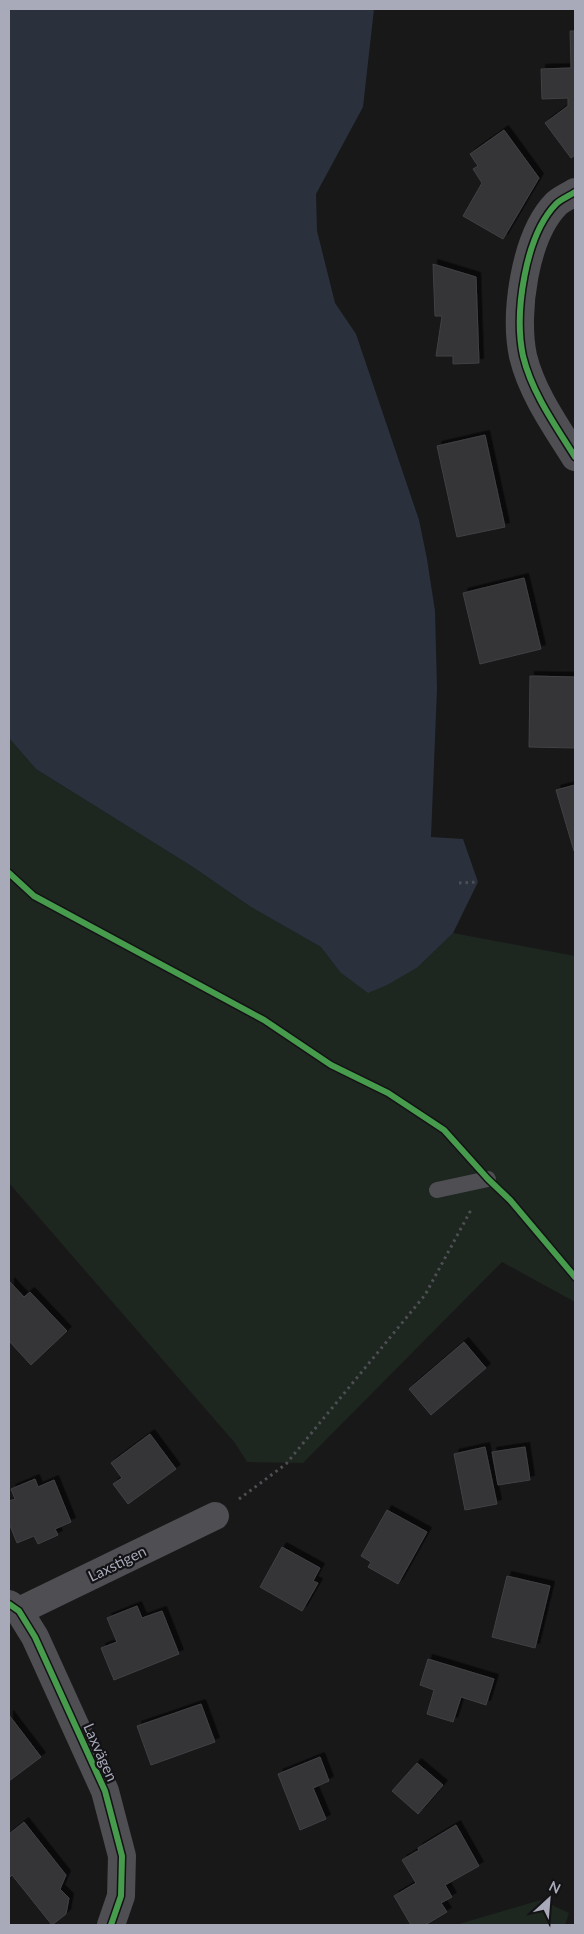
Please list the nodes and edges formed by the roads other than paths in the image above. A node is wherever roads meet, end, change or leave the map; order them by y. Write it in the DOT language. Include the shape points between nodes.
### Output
graph roads {
  1 [pos="575,192"];
  2 [pos="575,457"];
  3 [pos="488,1179"];
  4 [pos="437,1190"];
  5 [pos="215,1516"];
  6 [pos="14,1607"];
  7 [pos="110,1925"];
  1 -- 2 [label="street" via="556,204 538,232 527,264 519,308 523,356 536,392"];
  3 -- 4 [label="lane"];
  5 -- 6 [label="street, Laxstigen"];
  6 -- 7 [label="street, Laxvägen" via="35,1638 105,1790 122,1856 121,1896"];
}
